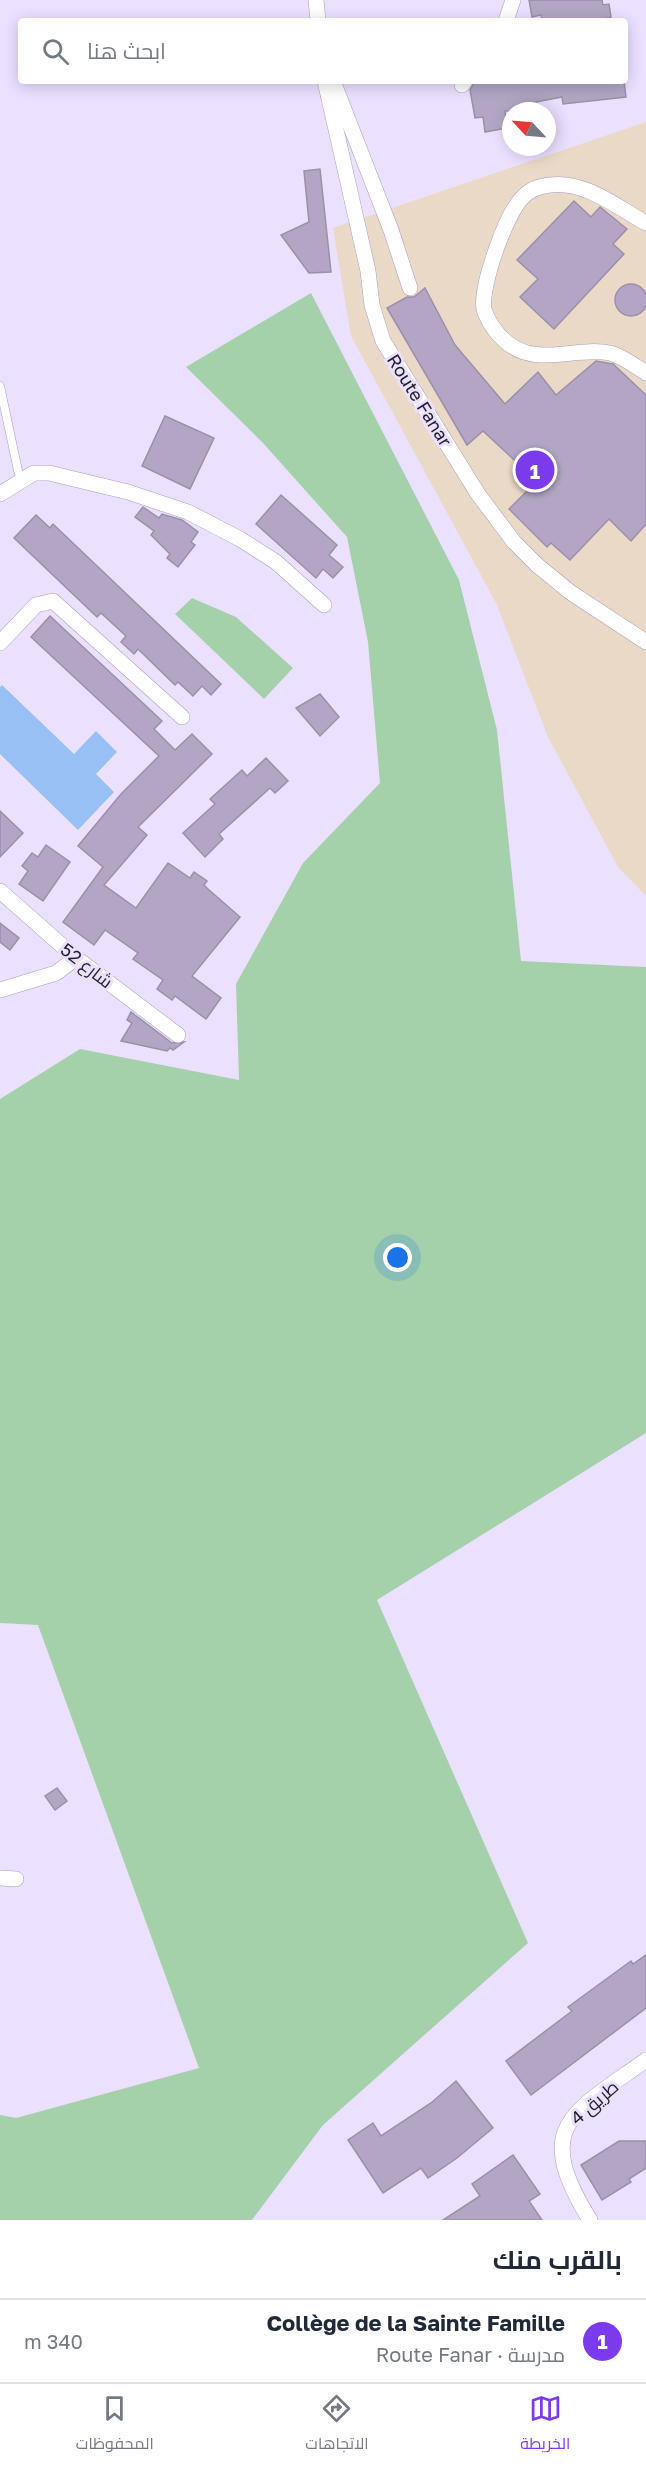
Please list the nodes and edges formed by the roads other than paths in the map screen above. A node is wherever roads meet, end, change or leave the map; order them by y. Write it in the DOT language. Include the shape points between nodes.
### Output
graph roads {
  1 [pos="316,0"];
  2 [pos="513,0"];
  3 [pos="318,18"];
  4 [pos="507,18"];
  5 [pos="326,84"];
  6 [pos="334,84"];
  7 [pos="646,223"];
  8 [pos="410,288"];
  9 [pos="646,373"];
  10 [pos="0,386"];
  11 [pos="20,480"];
  12 [pos="0,494"];
  13 [pos="324,605"];
  14 [pos="646,642"];
  15 [pos="0,643"];
  16 [pos="182,717"];
  17 [pos="0,891"];
  18 [pos="76,958"];
  19 [pos="0,990"];
  20 [pos="178,1035"];
  21 [pos="0,1878"];
  22 [pos="16,1880"];
  23 [pos="646,2060"];
  24 [pos="590,2220"];
  1 -- 3 [label="street"];
  2 -- 4 [label="street"];
  5 -- 14 [label="street, Route Fanar" via="383,341 478,494 514,542 570,592"];
  6 -- 8 [label="street"];
  7 -- 9 [label="street" via="579,187 563,184 534,189 521,198 511,214 489,276 484,306 504,340 524,352 555,356 610,354"];
  10 -- 11 [label="lane"];
  11 -- 12 [label="street"];
  11 -- 13 [label="street" via="34,473 49,473 128,492 188,512 276,562"];
  15 -- 16 [label="street" via="36,605 53,601"];
  17 -- 18 [label="street, شارع 52"];
  18 -- 19 [label="street" via="56,973"];
  18 -- 20 [label="street, شارع 52"];
  21 -- 22 [label="street"];
  23 -- 24 [label="street, طريق 4" via="579,2111 564,2133 564,2171"];
}
